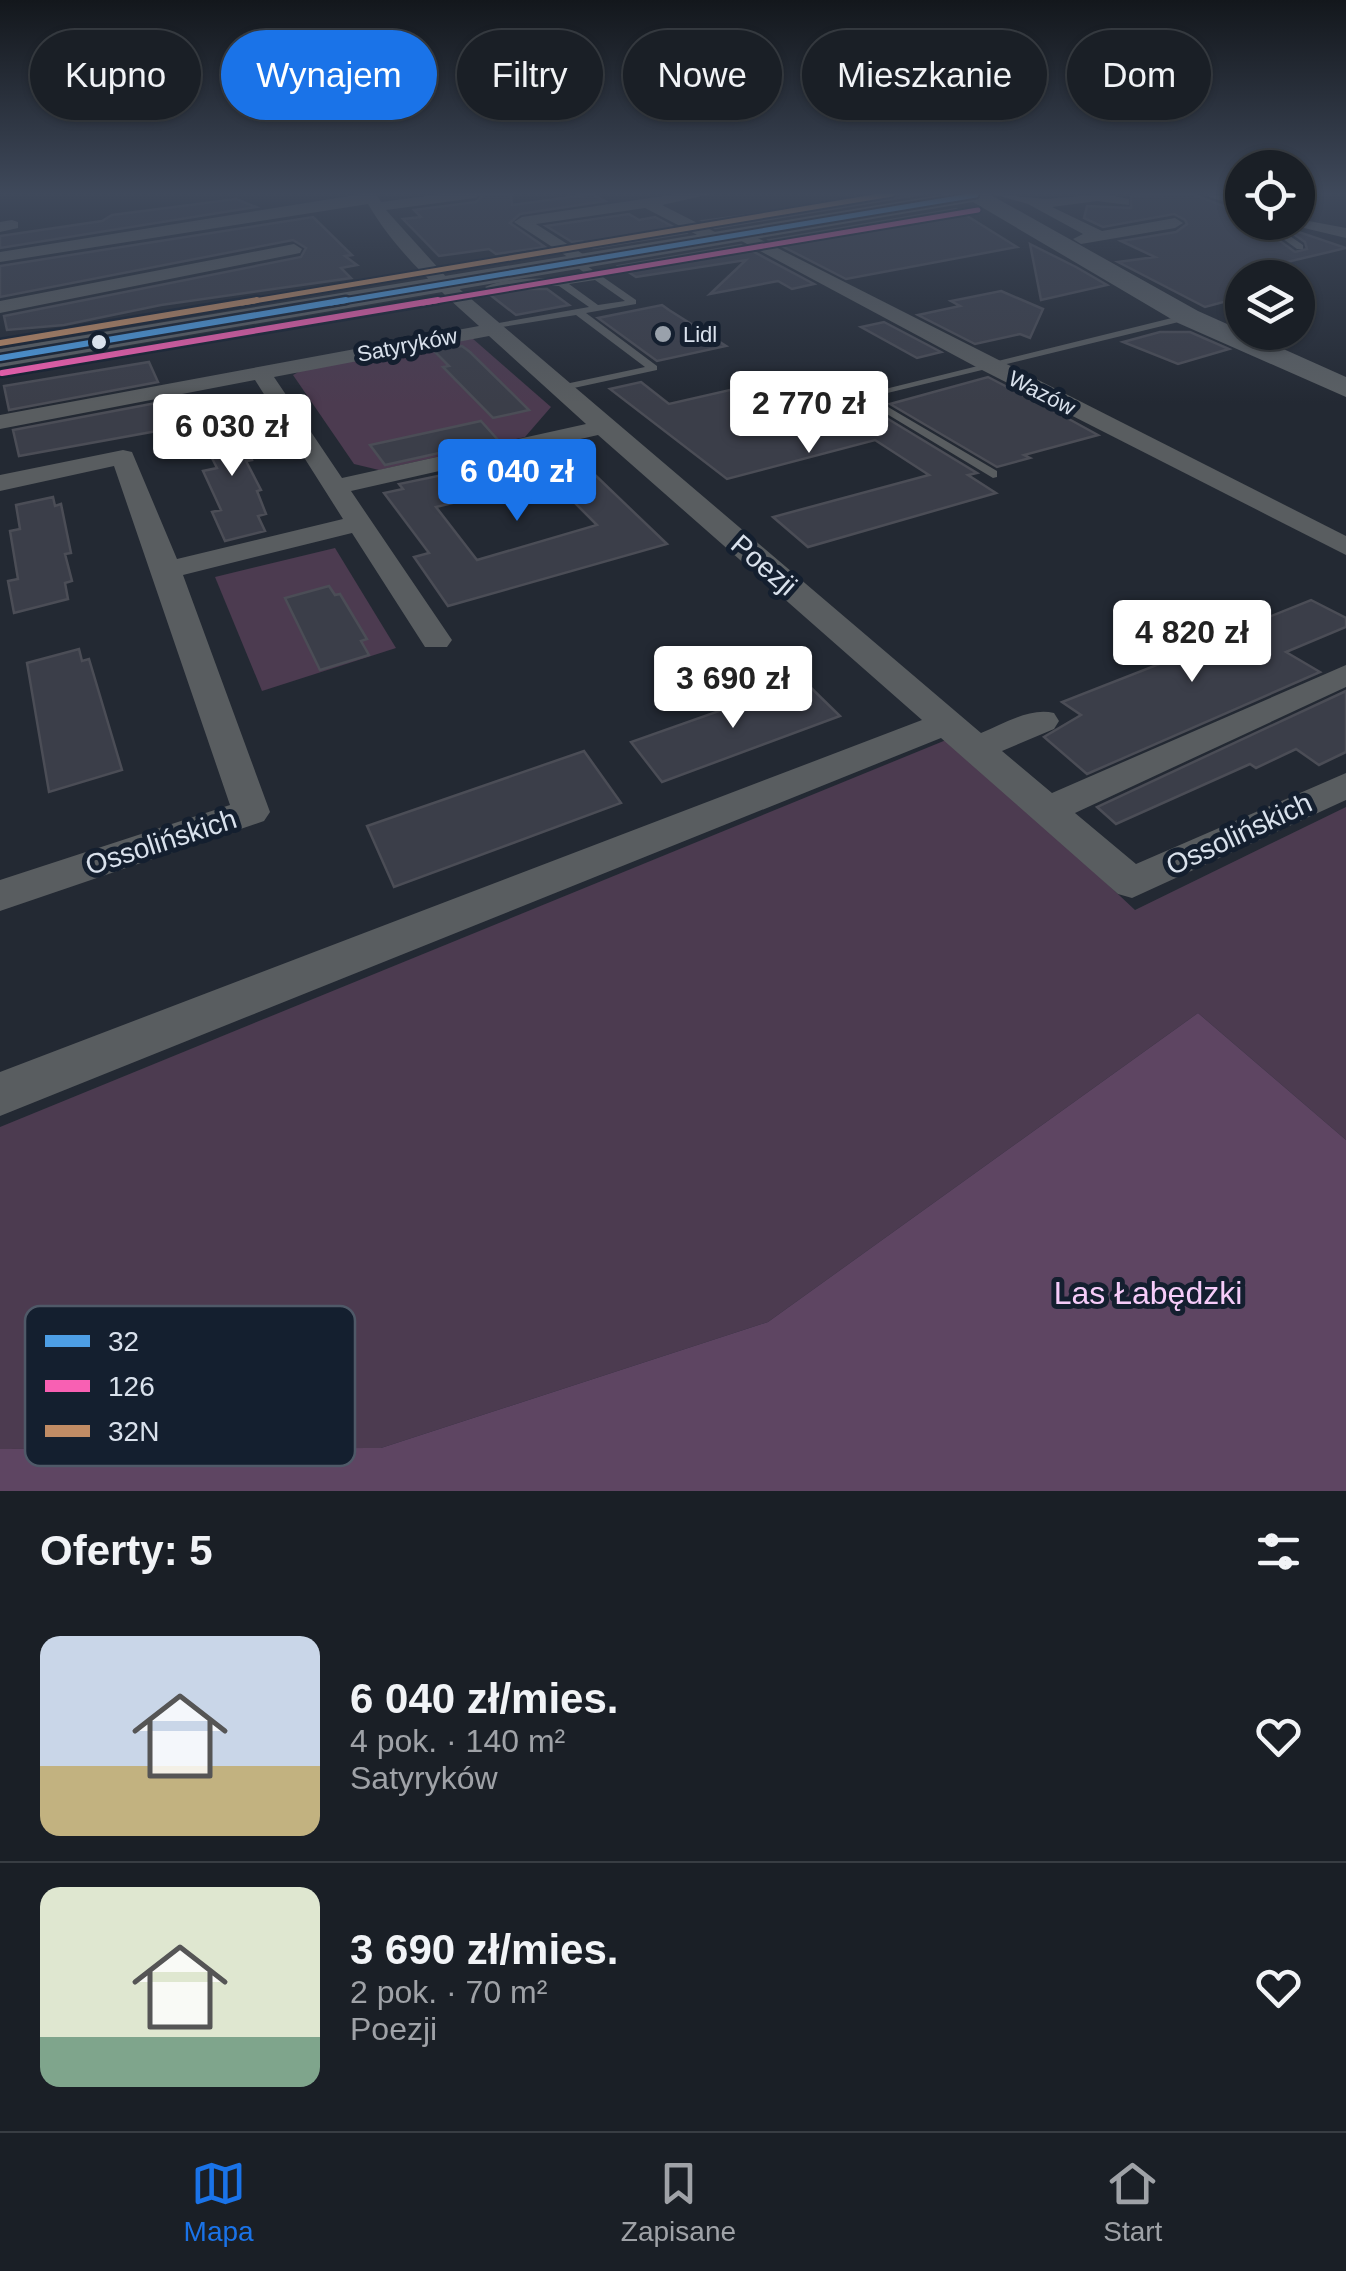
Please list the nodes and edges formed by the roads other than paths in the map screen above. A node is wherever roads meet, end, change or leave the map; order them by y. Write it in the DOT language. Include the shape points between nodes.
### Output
graph roads {
  1 [pos="201,264"];
  2 [pos="308,264"];
  3 [pos="426,264"];
  4 [pos="570,264"];
  5 [pos="606,264"];
  6 [pos="783,264"];
  7 [pos="1093,264"];
  8 [pos="311,267"];
  9 [pos="577,270"];
  10 [pos="443,284"];
  11 [pos="489,287"];
  12 [pos="0,308"];
  13 [pos="596,308"];
  14 [pos="578,312"];
  15 [pos="1188,318"];
  16 [pos="494,328"];
  17 [pos="0,358"];
  18 [pos="987,365"];
  19 [pos="260,372"];
  20 [pos="560,388"];
  21 [pos="1346,388"];
  22 [pos="0,422"];
  23 [pos="603,427"];
  24 [pos="993,474"];
  25 [pos="0,483"];
  26 [pos="336,487"];
  27 [pos="359,524"];
  28 [pos="1346,546"];
  29 [pos="166,570"];
  30 [pos="436,640"];
  31 [pos="1344,675"];
  32 [pos="1042,721"];
  33 [pos="962,735"];
  34 [pos="1346,784"];
  35 [pos="1048,810"];
  36 [pos="1132,883"];
  37 [pos="0,896"];
  38 [pos="0,1094"];
  1 -- 12 [label="street"];
  2 -- 8 [label="street"];
  3 -- 10 [label="street, Poezji"];
  4 -- 9 [label="street"];
  5 -- 9 [label="street"];
  6 -- 18 [label="street, Wazów"];
  7 -- 15 [label="street"];
  9 -- 10 [label="street"];
  9 -- 11 [label="lane"];
  9 -- 13 [label="lane"];
  9 -- 13 [label="lane" via="633,302"];
  10 -- 16 [label="street, Poezji"];
  10 -- 17 [label="street"];
  13 -- 14 [label="lane"];
  14 -- 16 [label="lane"];
  14 -- 20 [label="lane" via="653,368"];
  15 -- 18 [label="lane"];
  15 -- 21 [label="street"];
  16 -- 19 [label="street, Satyryków"];
  16 -- 20 [label="street, Poezji"];
  18 -- 24 [label="lane" via="862,396"];
  18 -- 28 [label="street, Wazów"];
  19 -- 22 [label="street, Satyryków"];
  19 -- 26 [label="street"];
  20 -- 23 [label="street, Poezji"];
  23 -- 26 [label="street"];
  23 -- 33 [label="street, Poezji"];
  25 -- 29 [label="street, Ossolińskich" via="123,458"];
  26 -- 27 [label="street"];
  27 -- 29 [label="street"];
  27 -- 30 [label="street"];
  29 -- 37 [label="street, Ossolińskich" via="251,812"];
  31 -- 35 [label="street"];
  32 -- 33 [label="street"];
  33 -- 35 [label="street, Poezji"];
  33 -- 38 [label="street"];
  34 -- 36 [label="street, Ossolińskich"];
  35 -- 36 [label="street, Poezji"];
}
